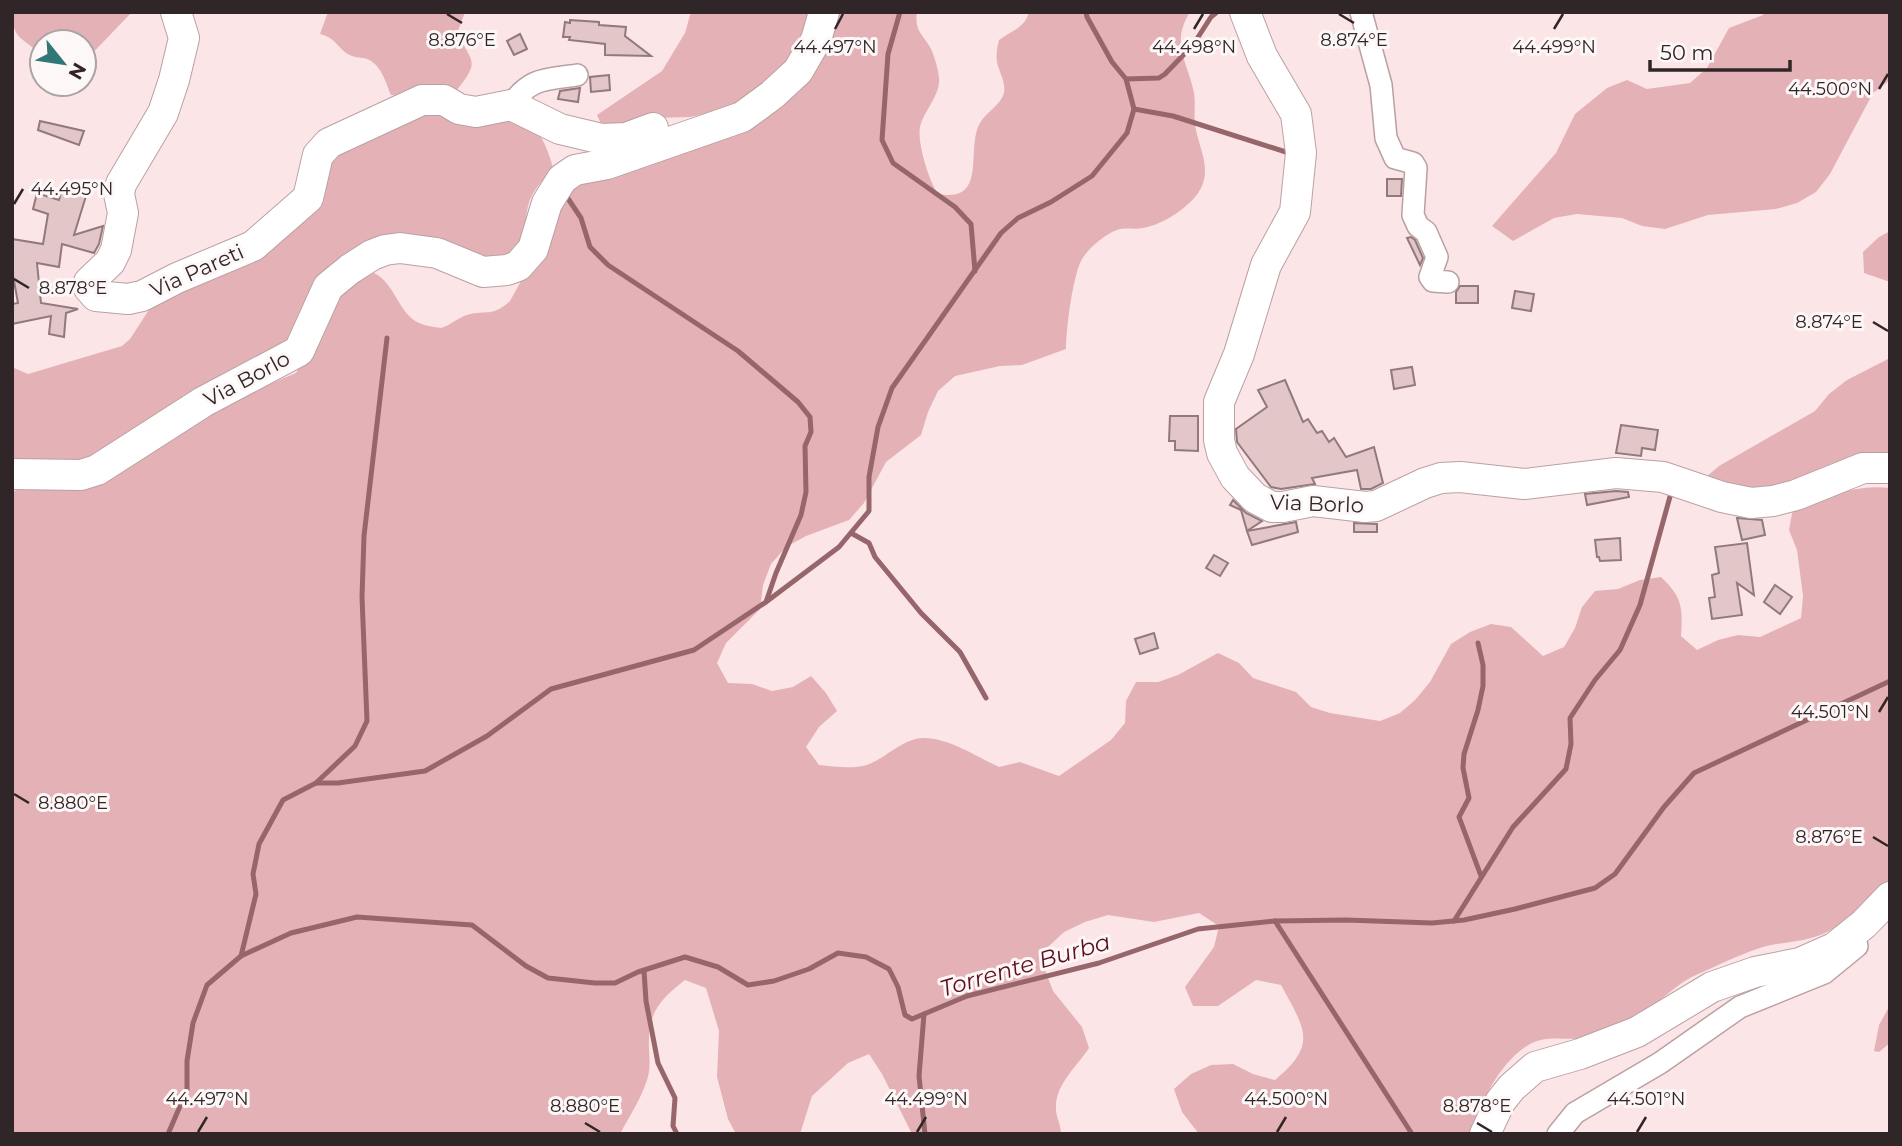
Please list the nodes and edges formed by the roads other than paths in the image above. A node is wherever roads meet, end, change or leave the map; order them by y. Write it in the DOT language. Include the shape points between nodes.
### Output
graph roads {
  1 [pos="176,12"];
  2 [pos="824,12"];
  3 [pos="1245,12"];
  4 [pos="1361,12"];
  5 [pos="577,75"];
  6 [pos="511,105"];
  7 [pos="702,131"];
  8 [pos="1448,282"];
  9 [pos="1890,468"];
  10 [pos="12,474"];
  11 [pos="1890,897"];
  12 [pos="1890,912"];
  13 [pos="1485,1134"];
  14 [pos="1558,1134"];
  1 -- 6 [label="main road, Via Pareti" via="184,38 174,80 163,113 121,184 124,213 117,250 89,282 96,296 142,296 253,246 308,198 318,155 328,143 422,100 444,100 476,113"];
  2 -- 7 [label="main road, Via Borlo" via="816,40 799,71 742,117"];
  3 -- 9 [label="main road, Via Borlo" via="1262,56 1296,114 1301,153 1295,212 1266,265 1219,402 1222,453 1235,477 1255,498 1272,507 1313,501 1365,507 1441,478 1524,484 1616,473 1663,477 1751,503 1773,502 1864,468"];
  4 -- 8 [label="street" via="1381,85 1392,156 1416,167 1413,215 1437,257 1430,277"];
  5 -- 6 [label="street" via="532,83"];
  6 -- 7 [label="main road" via="560,129 602,139 626,138 656,127"];
  7 -- 10 [label="main road, Via Borlo" via="607,164 575,170 562,179 547,203 533,249 519,266 483,272 451,258 400,248 372,255 328,287 303,345 291,358 203,402 97,470 81,475"];
  11 -- 13 [label="main road" via="1834,948 1800,963 1755,972 1712,988 1637,1032 1535,1067 1500,1102"];
  12 -- 14 [label="street" via="1871,935 1824,973 1740,1007 1660,1063 1575,1113"];
}
